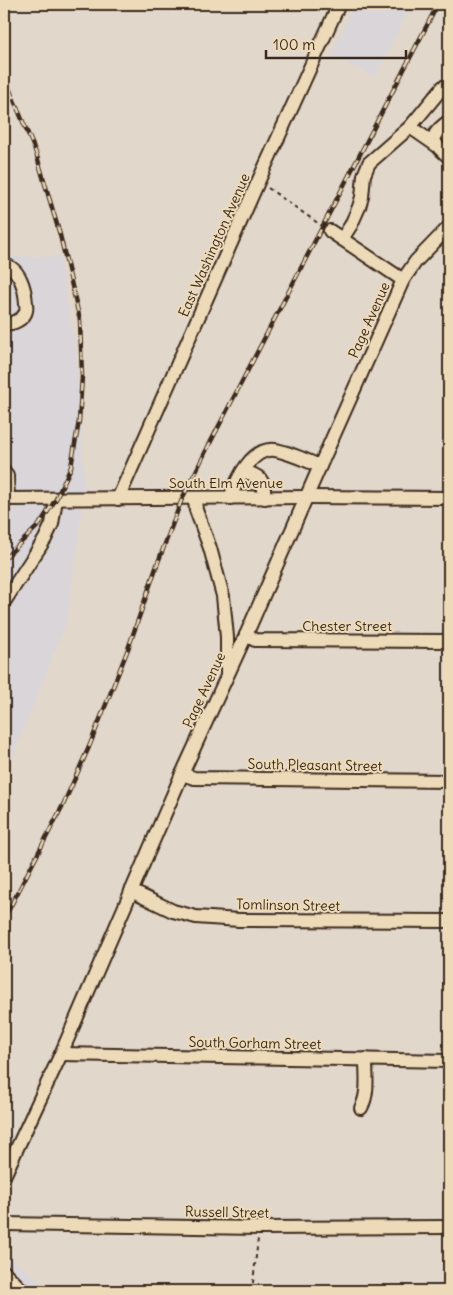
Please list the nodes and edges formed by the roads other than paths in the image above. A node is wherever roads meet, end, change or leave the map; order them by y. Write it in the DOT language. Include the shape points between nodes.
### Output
graph roads {
  1 [pos="339,4"];
  2 [pos="449,91"];
  3 [pos="449,121"];
  4 [pos="410,127"];
  5 [pos="436,145"];
  6 [pos="449,157"];
  7 [pos="449,227"];
  8 [pos="330,231"];
  9 [pos="342,240"];
  10 [pos="4,265"];
  11 [pos="403,280"];
  12 [pos="4,324"];
  13 [pos="320,466"];
  14 [pos="243,471"];
  15 [pos="4,472"];
  16 [pos="230,498"];
  17 [pos="265,498"];
  18 [pos="307,498"];
  19 [pos="449,498"];
  20 [pos="6,499"];
  21 [pos="56,499"];
  22 [pos="118,499"];
  23 [pos="195,499"];
  24 [pos="4,602"];
  25 [pos="246,635"];
  26 [pos="449,641"];
  27 [pos="227,677"];
  28 [pos="182,774"];
  29 [pos="449,781"];
  30 [pos="131,891"];
  31 [pos="449,921"];
  32 [pos="61,1054"];
  33 [pos="366,1059"];
  34 [pos="449,1061"];
  35 [pos="361,1108"];
  36 [pos="4,1176"];
  37 [pos="4,1224"];
  38 [pos="449,1227"];
  39 [pos="4,1272"];
  40 [pos="23,1291"];
  1 -- 22 [label="street, East Washington Avenue"];
  2 -- 4 [label="street" via="443,87"];
  3 -- 5 [label="street" via="435,135"];
  4 -- 5 [label="street"];
  4 -- 9 [label="street" via="369,163 359,207"];
  5 -- 6 [label="street"];
  7 -- 11 [label="street, Page Avenue"];
  8 -- 9 [label="street"];
  9 -- 11 [label="street"];
  10 -- 12 [label="street" via="16,272 26,298 26,311 21,319"];
  11 -- 13 [label="street, Page Avenue"];
  13 -- 14 [label="street" via="267,450 252,459"];
  13 -- 18 [label="street, Page Avenue"];
  14 -- 16 [label="street"];
  14 -- 17 [label="street" via="256,475 263,482"];
  15 -- 20 [label="street" via="7,476"];
  16 -- 17 [label="street, South Elm Avenue"];
  16 -- 23 [label="street, South Elm Avenue"];
  17 -- 18 [label="street, South Elm Avenue"];
  18 -- 19 [label="street, South Elm Avenue"];
  18 -- 25 [label="street, Page Avenue"];
  20 -- 21 [label="street, South Elm Avenue"];
  21 -- 22 [label="street, South Elm Avenue"];
  21 -- 24 [label="street" via="46,539"];
  22 -- 23 [label="street, South Elm Avenue"];
  23 -- 27 [label="street" via="223,596"];
  25 -- 26 [label="street, Chester Street" via="255,640"];
  25 -- 27 [label="street, Page Avenue"];
  27 -- 28 [label="street, Page Avenue"];
  28 -- 29 [label="street, South Pleasant Street" via="194,778"];
  28 -- 30 [label="street, Page Avenue"];
  30 -- 31 [label="street, Tomlinson Street" via="173,911 196,917"];
  30 -- 32 [label="street, Page Avenue"];
  32 -- 33 [label="street, South Gorham Street"];
  32 -- 36 [label="street, Page Avenue"];
  33 -- 34 [label="street, South Gorham Street"];
  33 -- 35 [label="street" via="365,1096"];
  37 -- 38 [label="street, Russell Street"];
  39 -- 40 [label="street"];
}
